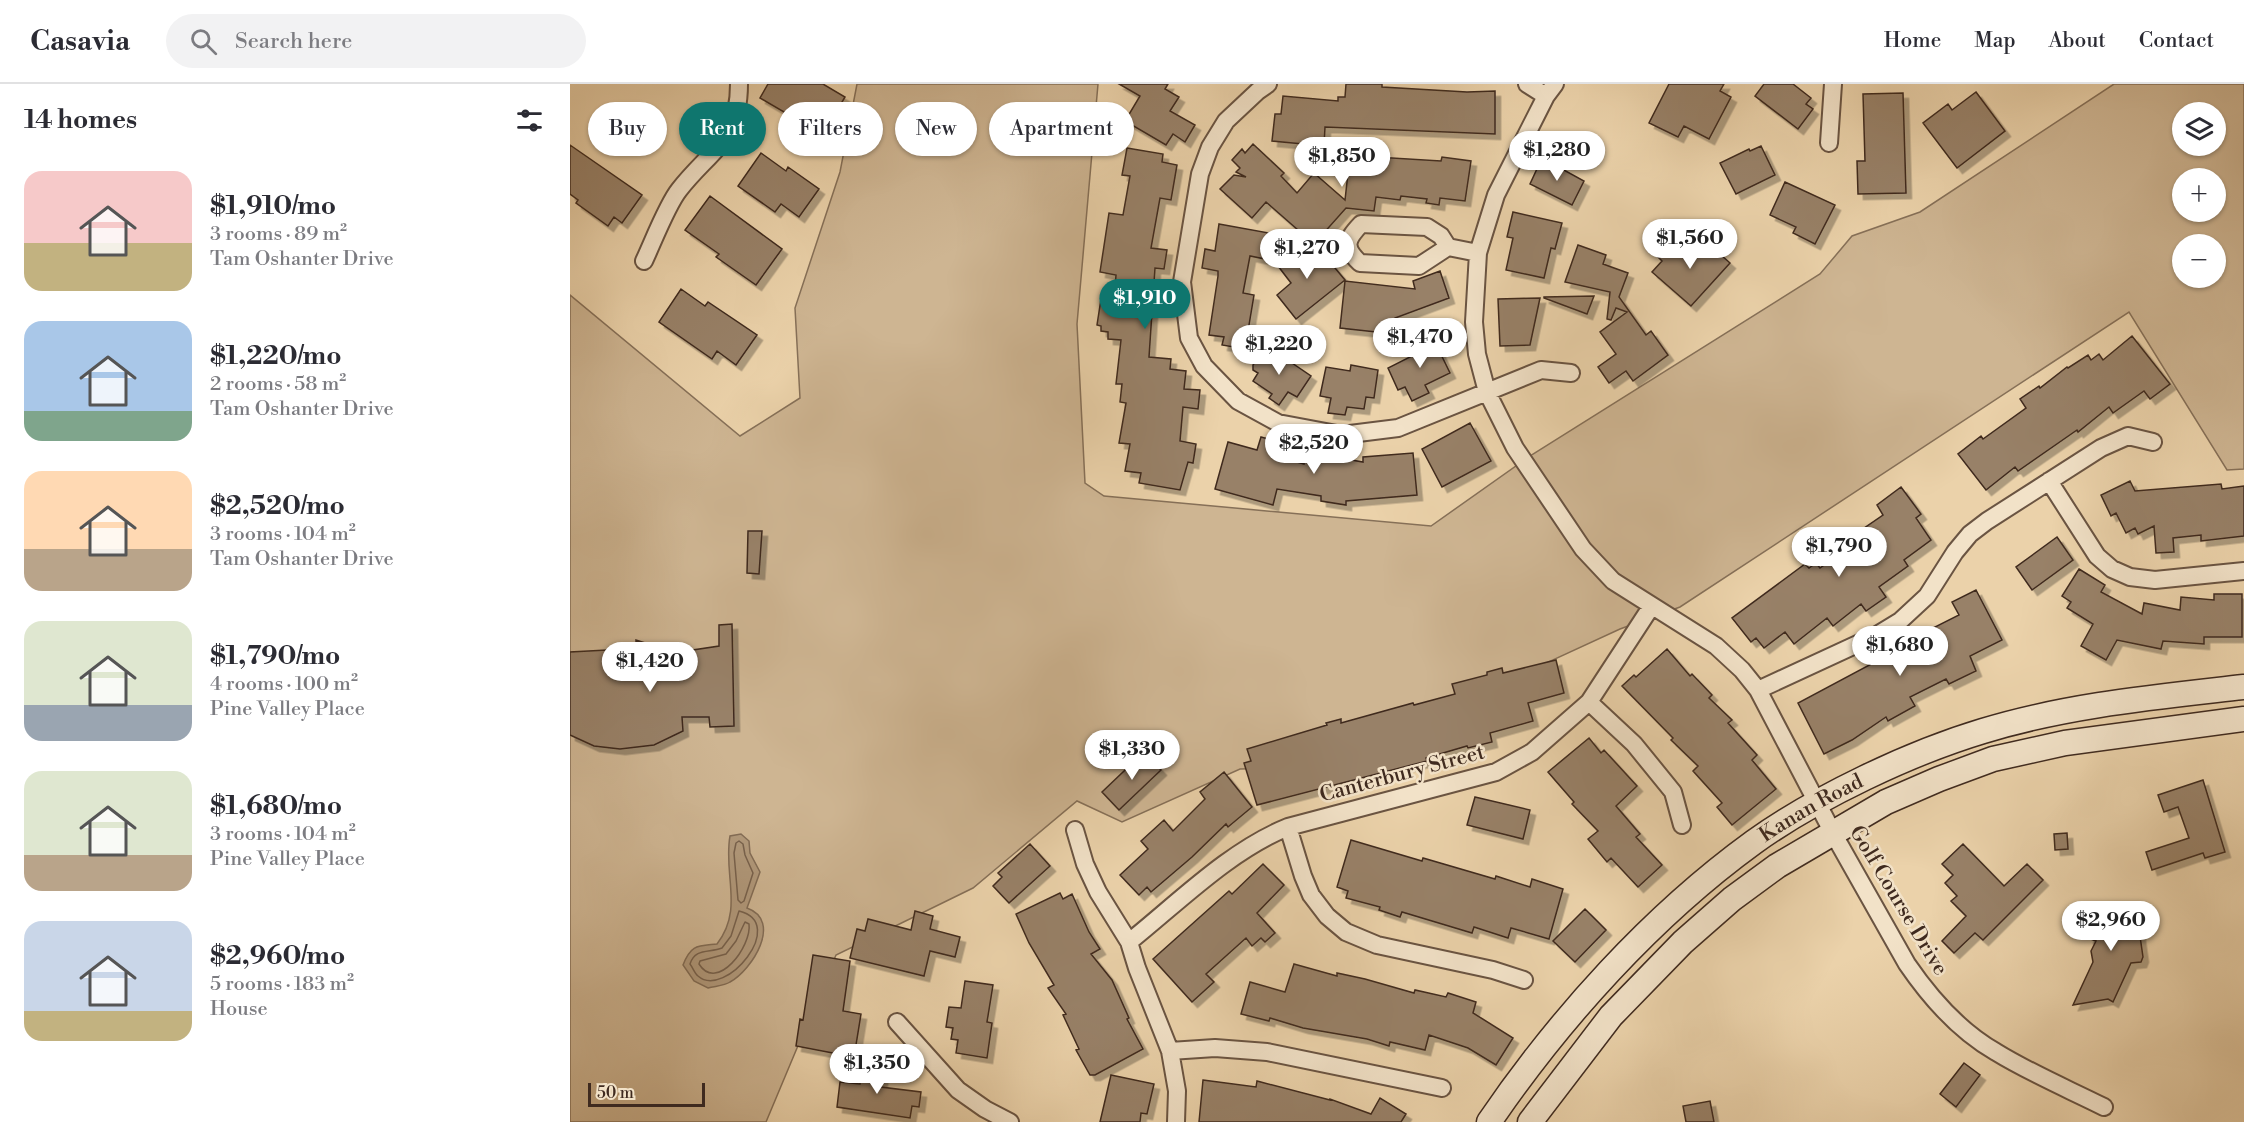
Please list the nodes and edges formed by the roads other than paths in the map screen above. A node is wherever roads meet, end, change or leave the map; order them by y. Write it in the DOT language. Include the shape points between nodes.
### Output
graph roads {
  1 [pos="739,84"];
  2 [pos="1268,84"];
  3 [pos="1527,84"];
  4 [pos="1833,84"];
  5 [pos="1550,90"];
  6 [pos="1829,143"];
  7 [pos="1448,247"];
  8 [pos="1479,253"];
  9 [pos="644,261"];
  10 [pos="1571,373"];
  11 [pos="1487,392"];
  12 [pos="2153,442"];
  13 [pos="2049,481"];
  14 [pos="2244,571"];
  15 [pos="1651,607"];
  16 [pos="2244,687"];
  17 [pos="1758,690"];
  18 [pos="1589,702"];
  19 [pos="2244,719"];
  20 [pos="1818,803"];
  21 [pos="1682,825"];
  22 [pos="1288,827"];
  23 [pos="1075,830"];
  24 [pos="1833,833"];
  25 [pos="1129,942"];
  26 [pos="1524,980"];
  27 [pos="897,1022"];
  28 [pos="1170,1051"];
  29 [pos="1442,1088"];
  30 [pos="2104,1107"];
  31 [pos="1010,1122"];
  32 [pos="1176,1122"];
  33 [pos="1489,1122"];
  34 [pos="1530,1122"];
  1 -- 9 [label="street" via="729,132 717,151 678,191"];
  2 -- 11 [label="street" via="1226,121 1200,174 1182,282 1189,338 1204,366 1238,401 1278,423 1342,435 1398,428"];
  3 -- 5 [label="street"];
  4 -- 6 [label="street"];
  5 -- 8 [label="street, Golf Course Drive" via="1496,195"];
  7 -- 7 [label="street" via="1441,236 1426,227 1361,224 1351,234 1347,246 1360,263 1419,266"];
  7 -- 8 [label="street"];
  8 -- 11 [label="street, Golf Course Drive" via="1474,322"];
  10 -- 11 [label="street" via="1541,370"];
  11 -- 15 [label="street, Golf Course Drive" via="1515,448 1583,549 1613,581"];
  12 -- 13 [label="street" via="2128,436"];
  13 -- 14 [label="street" via="2097,556 2112,569 2130,577 2155,580"];
  13 -- 17 [label="street" via="1970,534 1927,596 1900,621"];
  15 -- 17 [label="street, Golf Course Drive" via="1716,646"];
  15 -- 18 [label="street, Canterbury Street"];
  16 -- 20 [label="main road, Kanan Road" via="2057,712 1983,731 1870,776"];
  17 -- 20 [label="street, Golf Course Drive"];
  18 -- 21 [label="street" via="1634,744 1672,792"];
  18 -- 22 [label="street, Canterbury Street" via="1532,752 1496,772"];
  19 -- 24 [label="main road, Kanan Road" via="2065,743 1993,759 1886,802"];
  20 -- 24 [label="street, Golf Course Drive"];
  20 -- 33 [label="main road, Kanan Road" via="1756,841 1655,924 1587,997"];
  22 -- 25 [label="street, Canterbury Street" via="1240,852"];
  22 -- 26 [label="street" via="1311,895 1346,932 1377,945"];
  23 -- 25 [label="street" via="1098,892"];
  24 -- 30 [label="street, Golf Course Drive" via="1907,964 1943,1010 1995,1052"];
  24 -- 34 [label="main road, Kanan Road" via="1731,899 1683,942 1611,1016"];
  25 -- 28 [label="street"];
  27 -- 31 [label="street" via="958,1090"];
  28 -- 29 [label="street" via="1215,1048 1267,1052"];
  28 -- 32 [label="street" via="1177,1091"];
}
